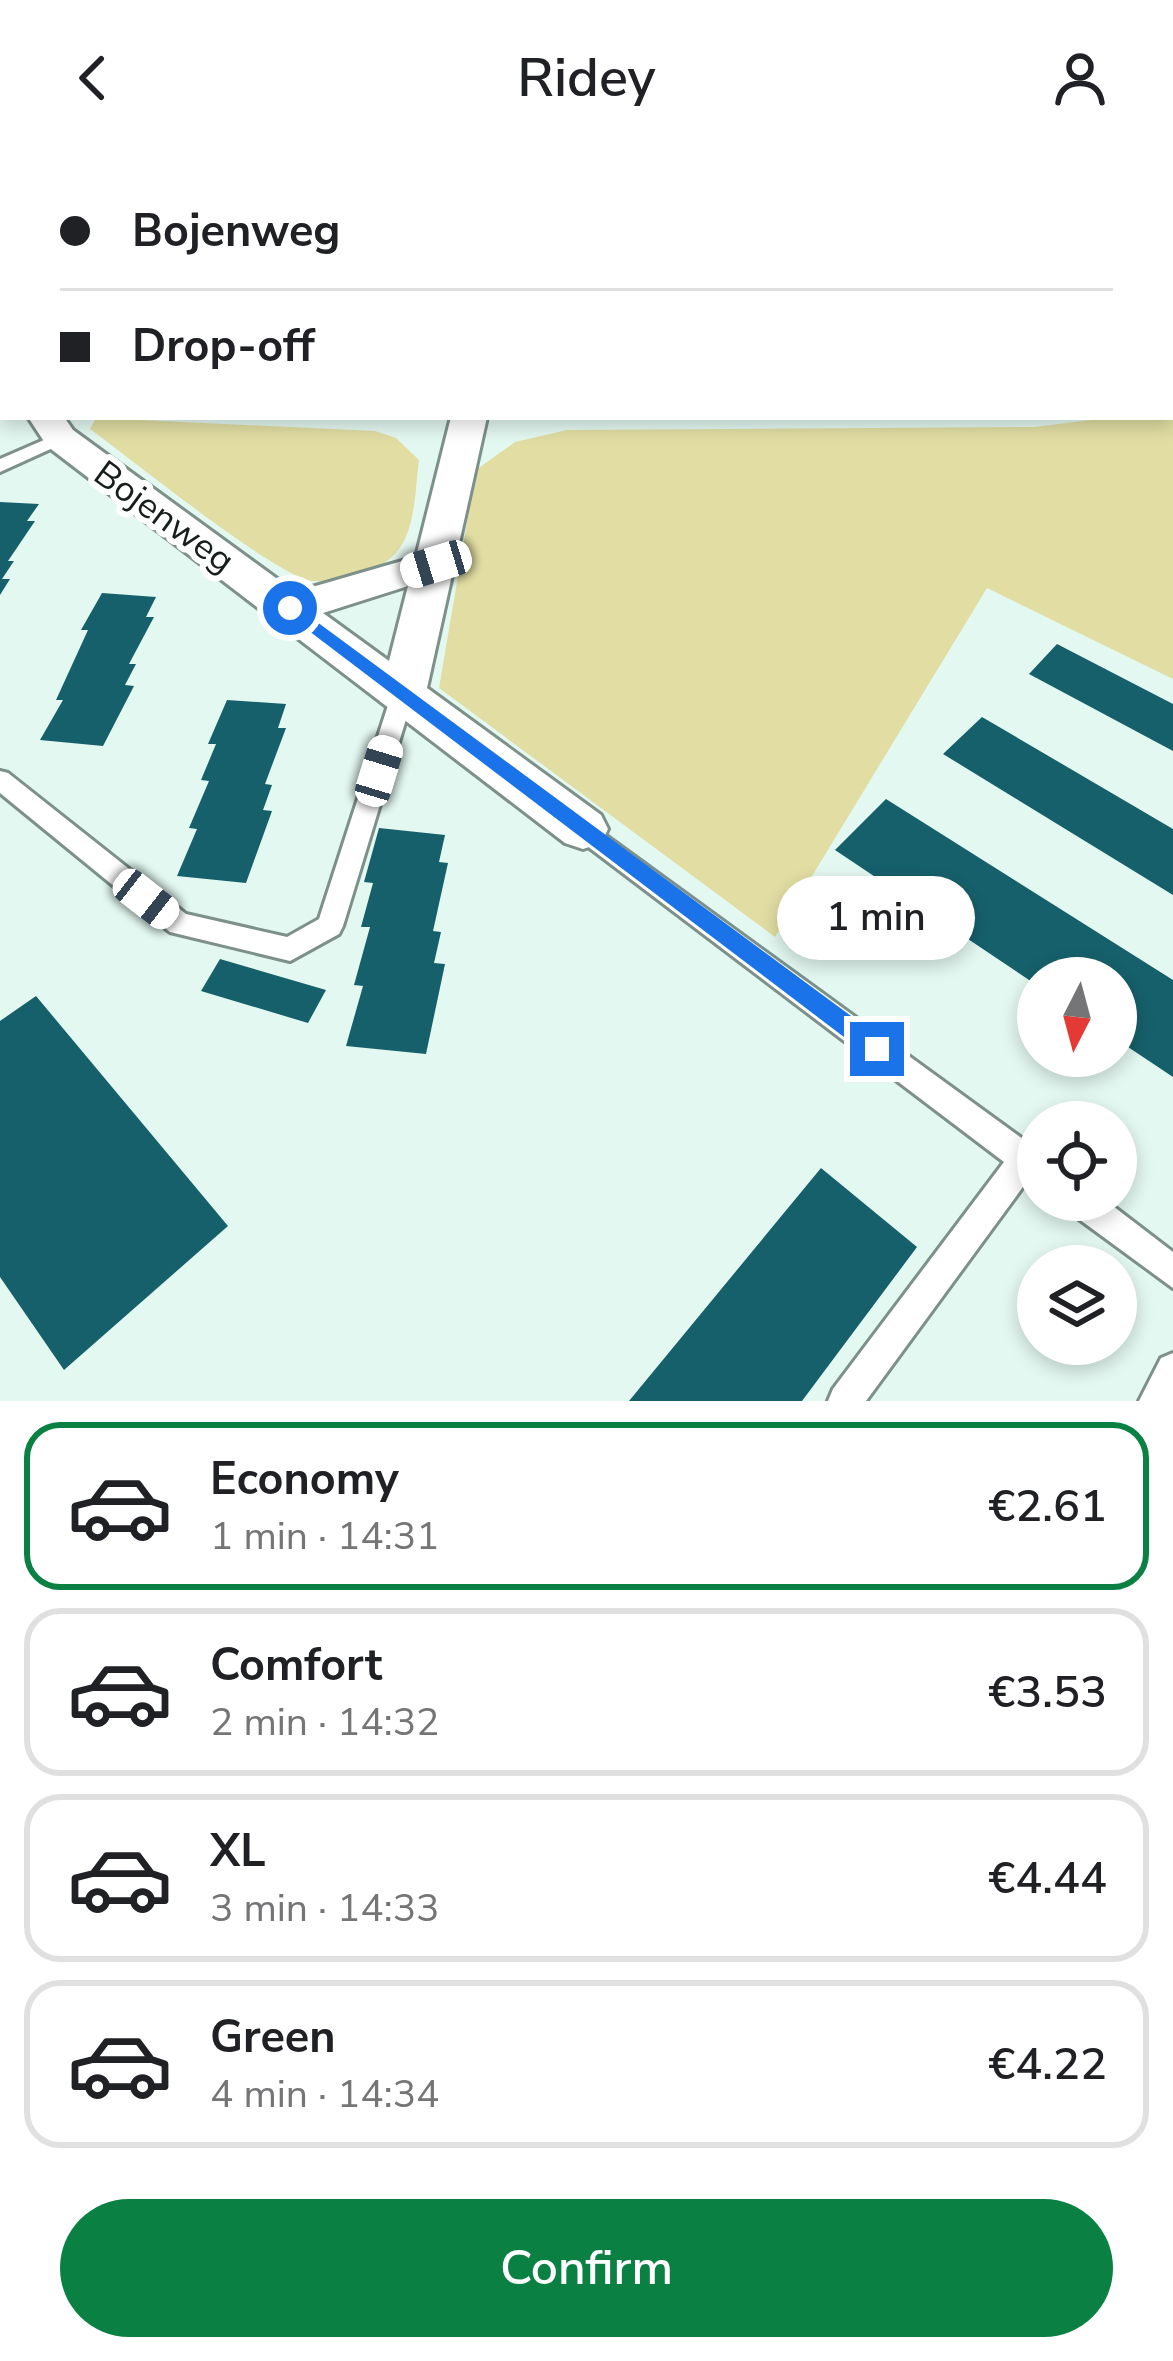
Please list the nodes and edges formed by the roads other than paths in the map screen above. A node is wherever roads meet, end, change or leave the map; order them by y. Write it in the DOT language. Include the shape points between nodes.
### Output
graph roads {
  1 [pos="468,420"];
  2 [pos="53,428"];
  3 [pos="0,466"];
  4 [pos="436,564"];
  5 [pos="290,608"];
  6 [pos="403,693"];
  7 [pos="0,781"];
  8 [pos="583,829"];
  9 [pos="1017,1154"];
  10 [pos="1017,1182"];
  11 [pos="1106,1221"];
  12 [pos="1173,1272"];
  13 [pos="1173,1370"];
  14 [pos="845,1401"];
  15 [pos="1156,1401"];
  1 -- 4 [label="street"];
  2 -- 3 [label="lane"];
  2 -- 5 [label="street, Bojenweg"];
  4 -- 5 [label="street"];
  4 -- 6 [label="street"];
  5 -- 6 [label="street, Bojenweg"];
  6 -- 7 [label="lane" via="330,926 290,949 179,924"];
  6 -- 8 [label="street, Bojenweg"];
  8 -- 9 [label="lane"];
  10 -- 14 [label="lane"];
  11 -- 12 [label="lane"];
  13 -- 15 [label="lane"];
}
